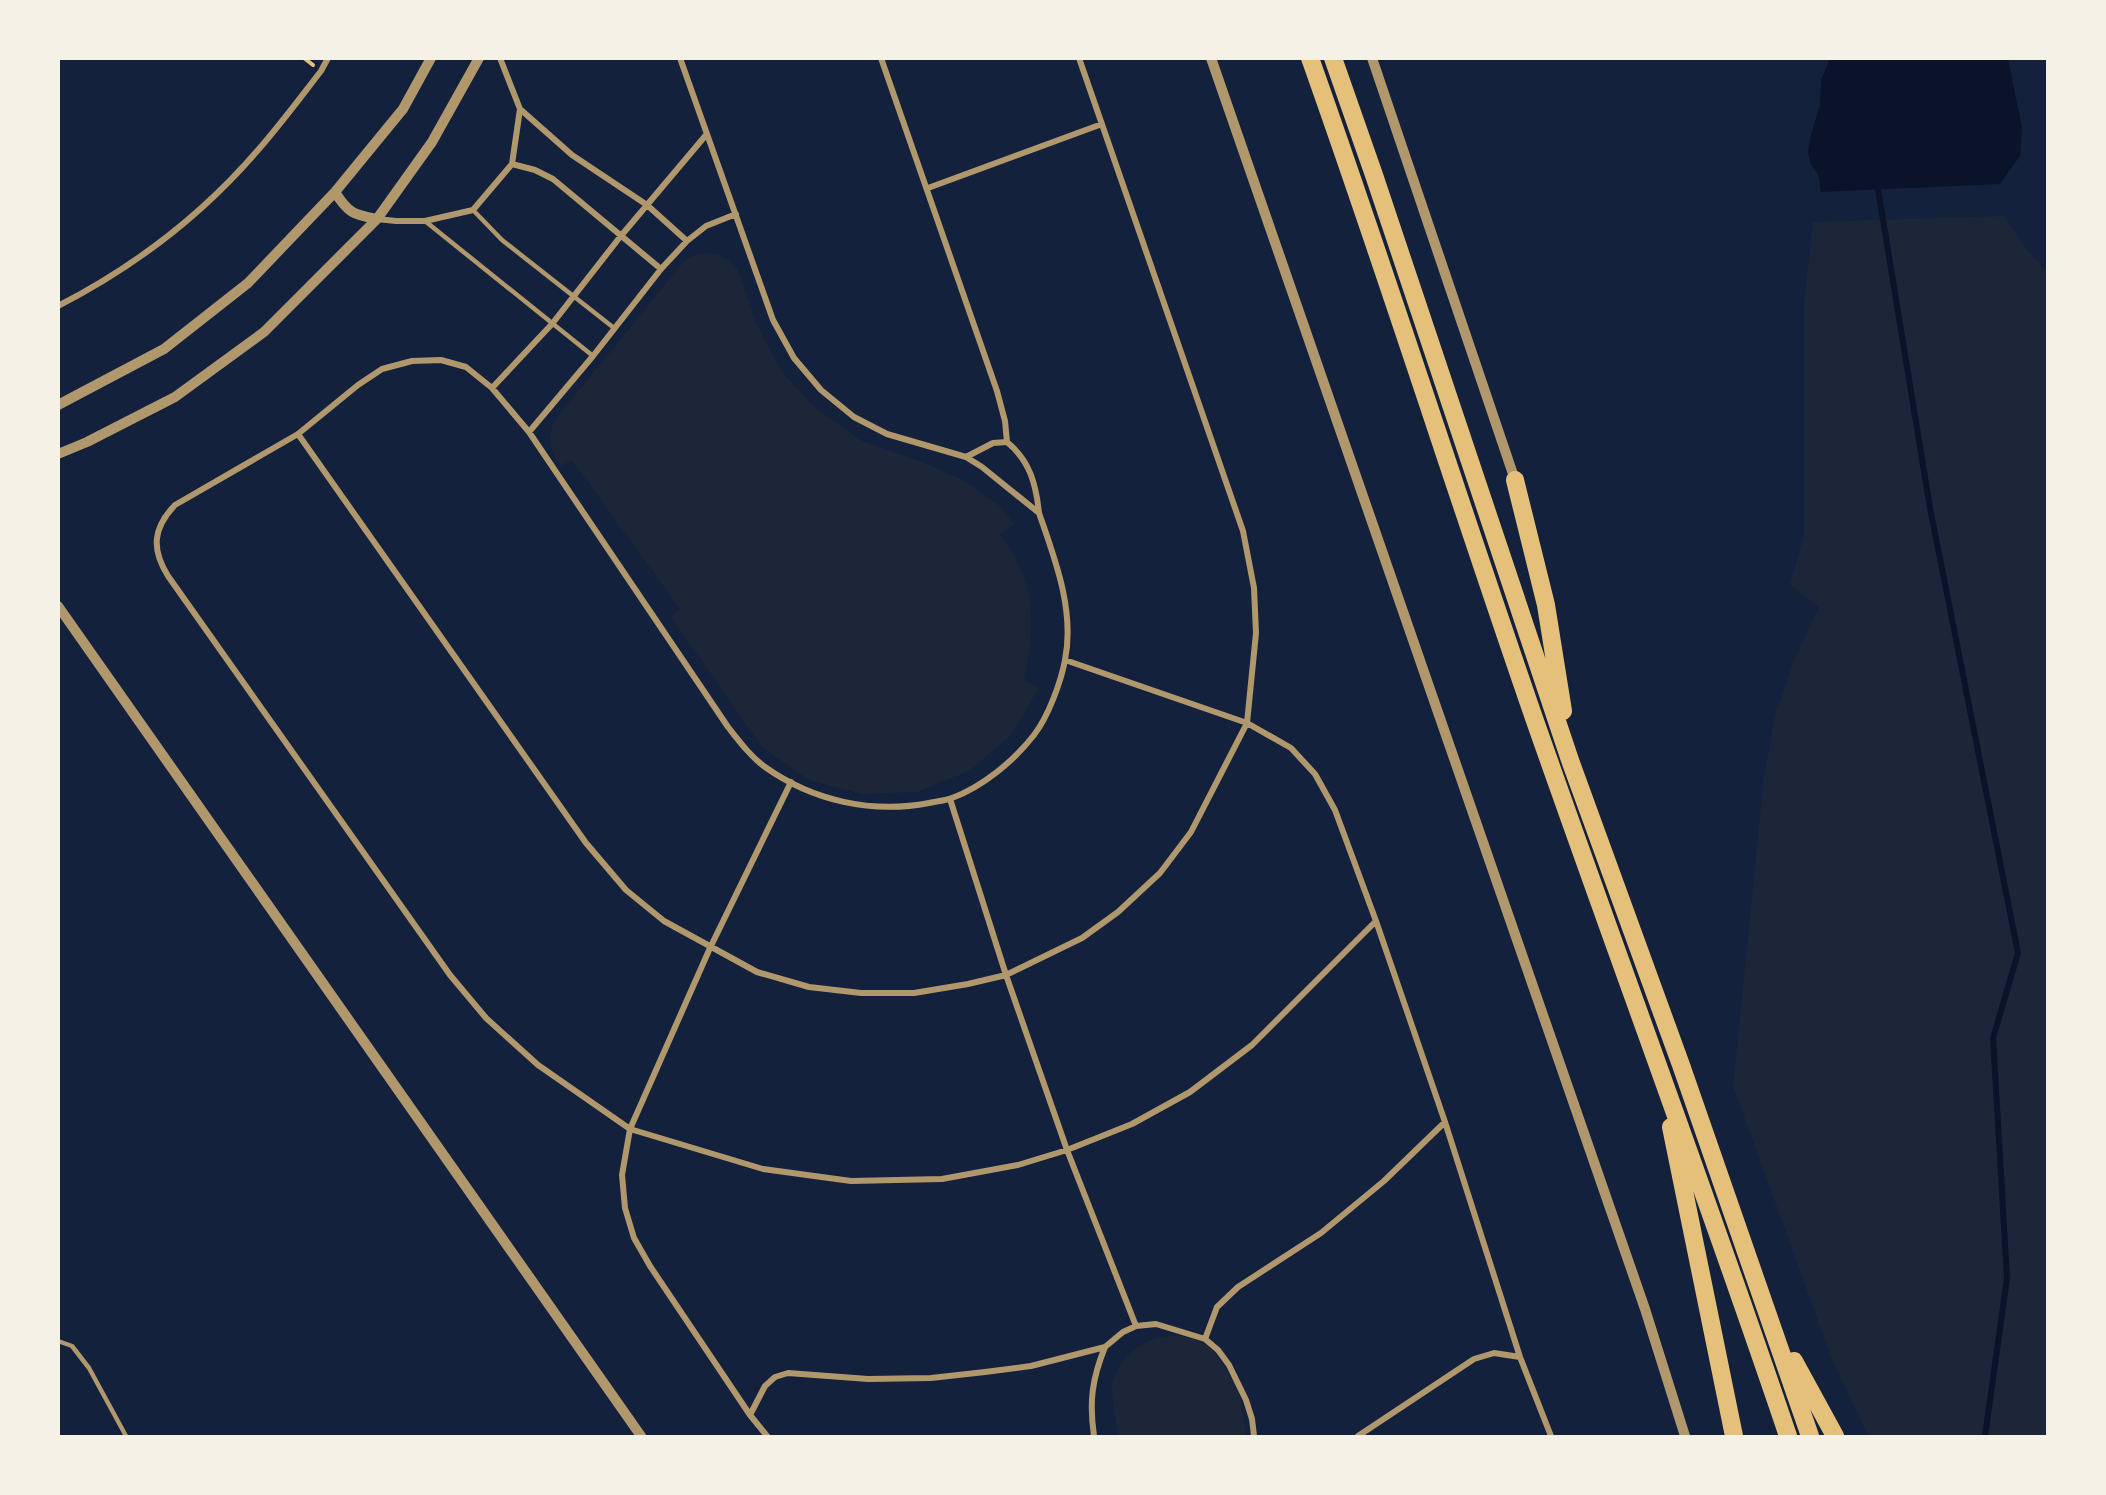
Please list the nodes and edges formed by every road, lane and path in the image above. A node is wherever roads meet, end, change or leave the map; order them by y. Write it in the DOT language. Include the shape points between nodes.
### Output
graph roads {
  1 [pos="328,58"];
  2 [pos="431,58"];
  3 [pos="479,58"];
  4 [pos="500,58"];
  5 [pos="680,58"];
  6 [pos="881,58"];
  7 [pos="1079,58"];
  8 [pos="1211,58"];
  9 [pos="1310,58"];
  10 [pos="1333,58"];
  11 [pos="1372,58"];
  12 [pos="520,109"];
  13 [pos="1102,124"];
  14 [pos="706,135"];
  15 [pos="512,164"];
  16 [pos="928,188"];
  17 [pos="335,192"];
  18 [pos="647,205"];
  19 [pos="473,210"];
  20 [pos="736,214"];
  21 [pos="377,219"];
  22 [pos="425,221"];
  23 [pos="620,237"];
  24 [pos="687,241"];
  25 [pos="661,268"];
  26 [pos="574,295"];
  27 [pos="58,306"];
  28 [pos="552,324"];
  29 [pos="614,328"];
  30 [pos="593,356"];
  31 [pos="492,388"];
  32 [pos="58,405"];
  33 [pos="529,432"];
  34 [pos="298,434"];
  35 [pos="1007,442"];
  36 [pos="58,454"];
  37 [pos="966,457"];
  38 [pos="1515,480"];
  39 [pos="1039,513"];
  40 [pos="58,606"];
  41 [pos="1065,660"];
  42 [pos="1247,723"];
  43 [pos="1571,763"];
  44 [pos="791,782"];
  45 [pos="950,799"];
  46 [pos="1376,921"];
  47 [pos="710,948"];
  48 [pos="1006,975"];
  49 [pos="1658,1061"];
  50 [pos="1445,1122"];
  51 [pos="630,1129"];
  52 [pos="1067,1150"];
  53 [pos="1764,1302"];
  54 [pos="1136,1326"];
  55 [pos="1205,1339"];
  56 [pos="58,1341"];
  57 [pos="1105,1347"];
  58 [pos="1520,1357"];
  59 [pos="750,1415"];
  60 [pos="126,1437"];
  61 [pos="640,1437"];
  62 [pos="767,1437"];
  63 [pos="1094,1437"];
  64 [pos="1254,1437"];
  65 [pos="1358,1437"];
  66 [pos="1551,1437"];
  67 [pos="1685,1437"];
  68 [pos="1734,1437"];
  69 [pos="1788,1437"];
  70 [pos="1810,1437"];
  71 [pos="1834,1437"];
  1 -- 27 [label="street" via="259,149 216,195 135,261"];
  2 -- 17 [label="street" via="403,109"];
  3 -- 21 [label="street" via="432,142"];
  4 -- 12 [label="street"];
  5 -- 14 [label="street"];
  6 -- 16 [label="street"];
  7 -- 13 [label="street"];
  8 -- 67 [label="street" via="1645,1310"];
  9 -- 49 [label="highway" via="1534,717"];
  10 -- 43 [label="highway"];
  11 -- 38 [label="street"];
  12 -- 15 [label="street"];
  12 -- 18 [label="street" via="572,155"];
  13 -- 16 [label="street"];
  13 -- 42 [label="street" via="1243,531 1254,588 1256,633"];
  14 -- 18 [label="street"];
  14 -- 20 [label="street"];
  15 -- 19 [label="street"];
  15 -- 23 [label="street" via="553,179"];
  16 -- 35 [label="street" via="997,391"];
  17 -- 21 [label="street" via="354,214"];
  17 -- 32 [label="street" via="248,283 164,349"];
  18 -- 23 [label="street"];
  18 -- 24 [label="street"];
  19 -- 22 [label="street"];
  19 -- 26 [label="lane" via="502,240"];
  20 -- 24 [label="street" via="706,226"];
  20 -- 37 [label="street" via="773,320 794,358 821,390 854,417 887,434"];
  21 -- 22 [label="street"];
  21 -- 36 [label="street" via="264,332 175,397"];
  22 -- 28 [label="lane"];
  23 -- 25 [label="street"];
  23 -- 26 [label="street"];
  24 -- 25 [label="street"];
  25 -- 29 [label="street"];
  26 -- 28 [label="street"];
  26 -- 29 [label="lane"];
  28 -- 30 [label="lane"];
  28 -- 31 [label="street"];
  29 -- 30 [label="street"];
  30 -- 33 [label="street"];
  31 -- 33 [label="street"];
  31 -- 34 [label="street" via="466,367 441,360 412,361 382,369"];
  33 -- 44 [label="street" via="728,727 764,766"];
  34 -- 47 [label="street" via="586,843 626,891 664,921"];
  34 -- 51 [label="street" via="175,505 165,516 157,536 156,549 162,567 450,975 486,1018 538,1065"];
  35 -- 37 [label="street" via="993,443"];
  35 -- 39 [label="street" via="1030,470"];
  37 -- 39 [label="street"];
  38 -- 43 [label="highway" via="1546,605"];
  39 -- 41 [label="street" via="1058,567 1065,607"];
  40 -- 61 [label="street"];
  41 -- 42 [label="street"];
  41 -- 45 [label="street" via="1050,706 1035,734 991,775"];
  42 -- 46 [label="street" via="1290,748 1316,774 1335,810"];
  42 -- 48 [label="street" via="1191,832 1160,873 1118,912 1082,938"];
  43 -- 53 [label="highway"];
  44 -- 45 [label="street" via="829,798 880,807"];
  44 -- 47 [label="street"];
  45 -- 48 [label="street"];
  46 -- 50 [label="street"];
  46 -- 52 [label="street" via="1252,1045 1190,1092 1132,1124"];
  47 -- 48 [label="street" via="757,972 809,987 861,993 914,993"];
  47 -- 51 [label="street"];
  48 -- 52 [label="street"];
  49 -- 68 [label="highway"];
  49 -- 69 [label="highway"];
  50 -- 55 [label="street" via="1384,1181 1321,1233 1238,1287 1217,1307"];
  50 -- 58 [label="street"];
  51 -- 52 [label="street" via="763,1169 851,1181 942,1179 1018,1165"];
  51 -- 59 [label="street" via="622,1175 625,1208 634,1238"];
  52 -- 54 [label="street"];
  53 -- 70 [label="highway"];
  53 -- 71 [label="highway"];
  54 -- 55 [label="street" via="1156,1324"];
  54 -- 57 [label="street"];
  55 -- 64 [label="street" via="1218,1350 1239,1384"];
  56 -- 60 [label="lane" via="72,1346 89,1368"];
  57 -- 59 [label="street" via="1030,1366 931,1378 868,1379 788,1373 765,1386"];
  57 -- 63 [label="street" via="1092,1387"];
  58 -- 65 [label="street" via="1494,1353 1474,1359"];
  58 -- 66 [label="street"];
  59 -- 62 [label="street"];
}
